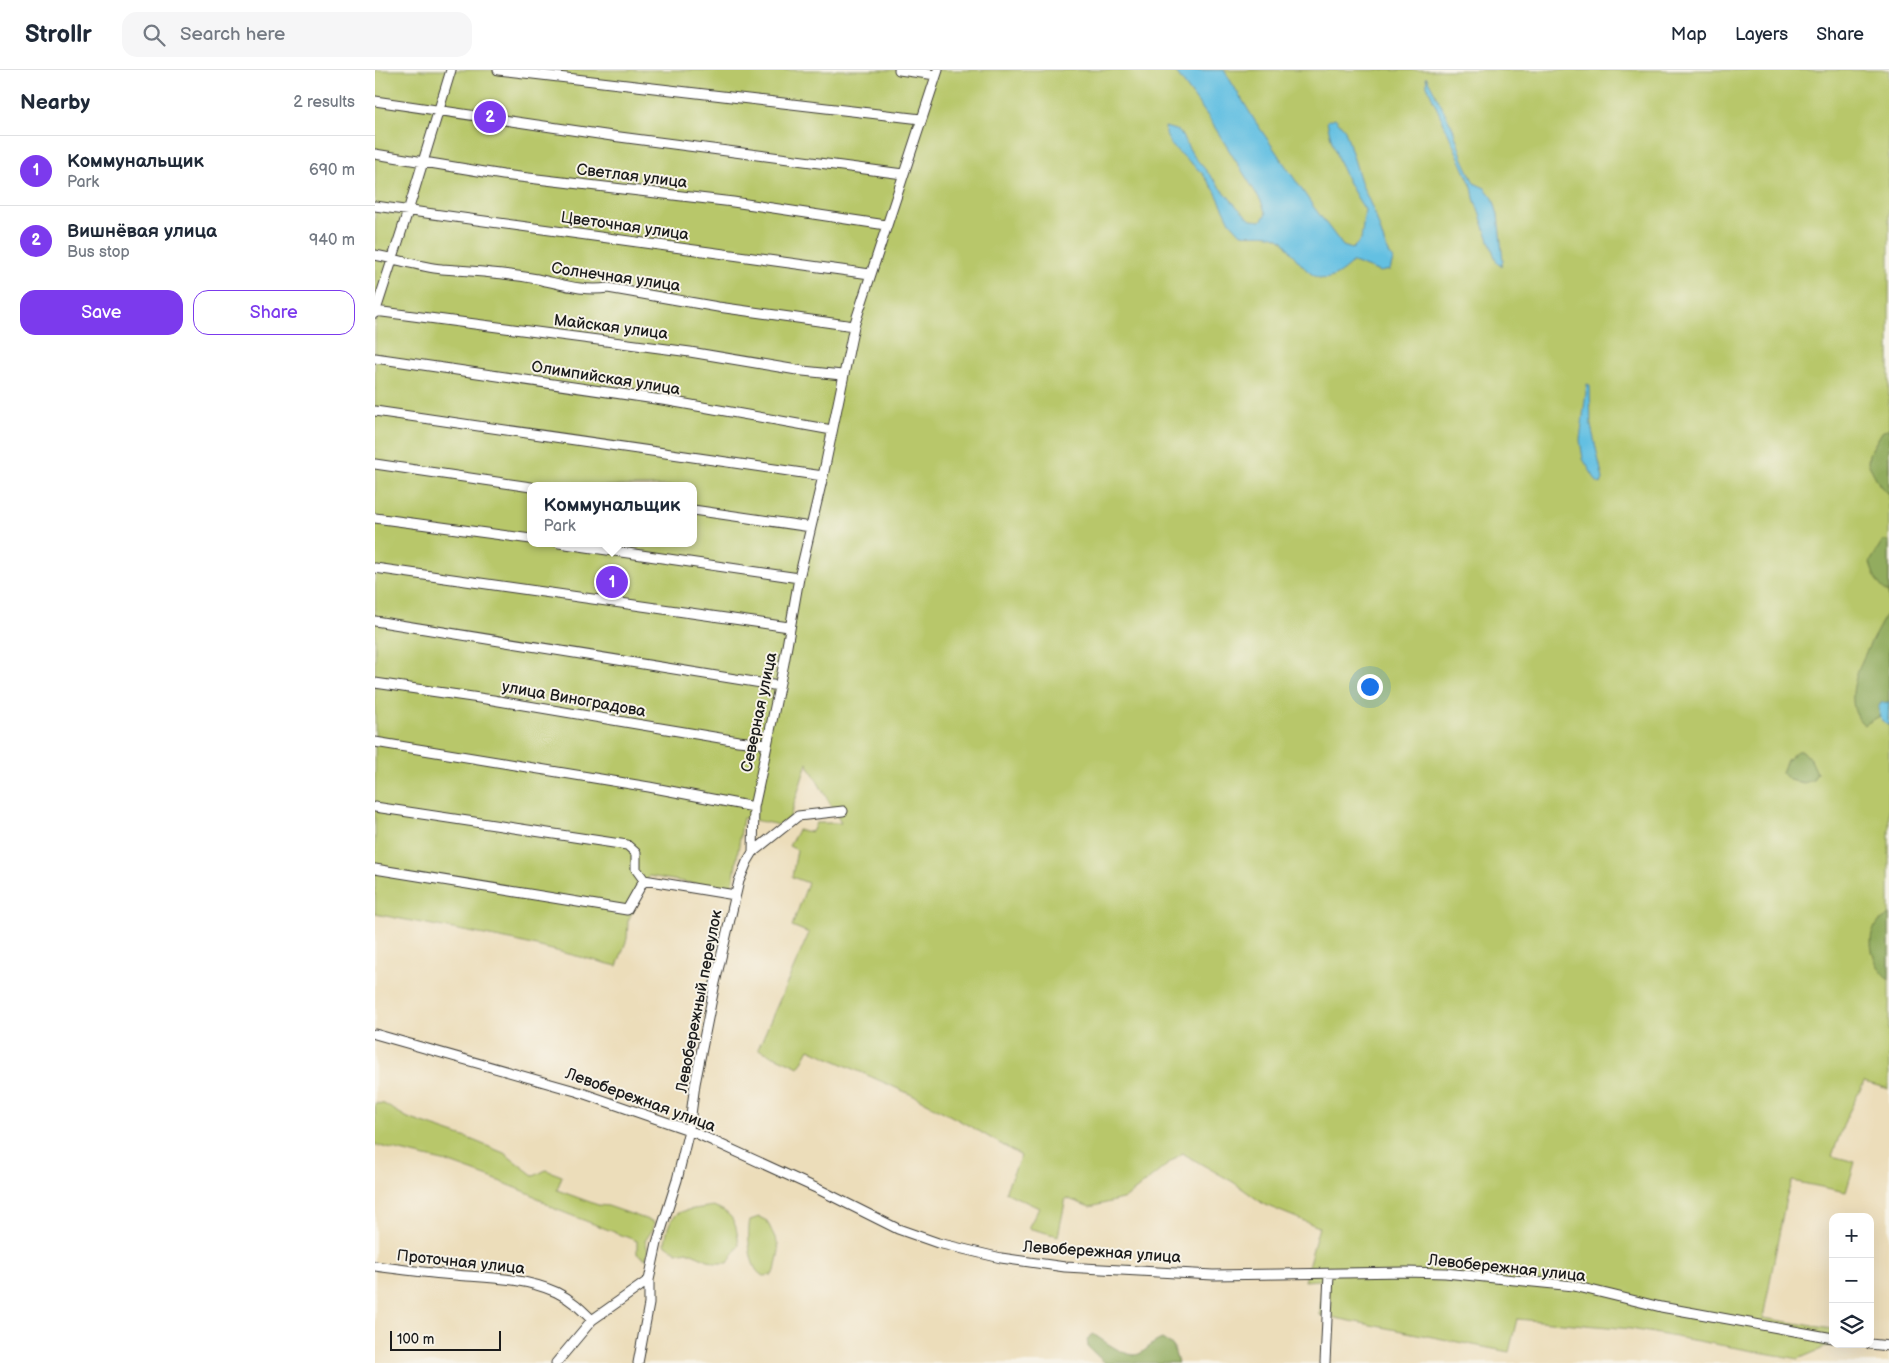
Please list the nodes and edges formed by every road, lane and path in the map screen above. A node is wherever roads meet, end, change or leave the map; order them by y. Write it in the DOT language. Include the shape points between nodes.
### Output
graph roads {
  1 [pos="451,70"];
  2 [pos="498,70"];
  3 [pos="899,70"];
  4 [pos="937,73"];
  5 [pos="375,101"];
  6 [pos="438,111"];
  7 [pos="921,120"];
  8 [pos="375,154"];
  9 [pos="423,161"];
  10 [pos="903,174"];
  11 [pos="375,206"];
  12 [pos="408,211"];
  13 [pos="886,225"];
  14 [pos="375,255"];
  15 [pos="391,258"];
  16 [pos="870,274"];
  17 [pos="375,311"];
  18 [pos="854,326"];
  19 [pos="375,358"];
  20 [pos="842,375"];
  21 [pos="375,411"];
  22 [pos="832,430"];
  23 [pos="375,464"];
  24 [pos="823,476"];
  25 [pos="527,486"];
  26 [pos="697,511"];
  27 [pos="375,518"];
  28 [pos="811,527"];
  29 [pos="527,539"];
  30 [pos="586,547"];
  31 [pos="375,568"];
  32 [pos="799,578"];
  33 [pos="375,621"];
  34 [pos="789,627"];
  35 [pos="375,683"];
  36 [pos="779,686"];
  37 [pos="375,742"];
  38 [pos="767,744"];
  39 [pos="375,806"];
  40 [pos="754,807"];
  41 [pos="843,811"];
  42 [pos="753,852"];
  43 [pos="375,869"];
  44 [pos="643,880"];
  45 [pos="735,896"];
  46 [pos="375,1034"];
  47 [pos="689,1130"];
  48 [pos="375,1266"];
  49 [pos="1329,1274"];
  50 [pos="649,1280"];
  51 [pos="592,1320"];
  52 [pos="1829,1337"];
  53 [pos="1874,1344"];
  54 [pos="1889,1346"];
  55 [pos="555,1363"];
  56 [pos="638,1363"];
  57 [pos="1325,1363"];
  1 -- 6 [label="street"];
  2 -- 7 [label="street"];
  3 -- 4 [label="street"];
  4 -- 7 [label="street, Северная улица"];
  5 -- 6 [label="street"];
  6 -- 9 [label="street"];
  6 -- 10 [label="street"];
  7 -- 10 [label="street, Северная улица"];
  8 -- 9 [label="street, Светлая улица"];
  9 -- 12 [label="street"];
  9 -- 13 [label="street, Светлая улица" via="503,175 733,202"];
  10 -- 13 [label="street, Северная улица"];
  11 -- 12 [label="street, Цветочная улица"];
  12 -- 15 [label="street"];
  12 -- 16 [label="street, Цветочная улица"];
  13 -- 16 [label="street, Северная улица"];
  14 -- 15 [label="street, Солнечная улица"];
  15 -- 17 [label="street"];
  15 -- 18 [label="street, Солнечная улица" via="441,269 537,279 564,287 608,288"];
  16 -- 18 [label="street, Северная улица"];
  17 -- 20 [label="street, Майская улица"];
  18 -- 20 [label="street, Северная улица"];
  19 -- 22 [label="street, Олимпийская улица"];
  20 -- 22 [label="street, Северная улица"];
  21 -- 24 [label="street"];
  22 -- 24 [label="street, Северная улица"];
  23 -- 25 [label="street"];
  24 -- 28 [label="street, Северная улица"];
  26 -- 28 [label="street"];
  27 -- 29 [label="street"];
  28 -- 32 [label="street, Северная улица"];
  30 -- 32 [label="street"];
  31 -- 34 [label="street"];
  32 -- 34 [label="street, Северная улица"];
  33 -- 36 [label="street"];
  34 -- 36 [label="street, Северная улица"];
  35 -- 38 [label="street, улица Виноградова"];
  36 -- 38 [label="street, Северная улица"];
  37 -- 40 [label="street"];
  38 -- 40 [label="street, Северная улица"];
  39 -- 44 [label="street" via="627,845 636,853 636,869"];
  40 -- 42 [label="street, Северная улица"];
  41 -- 42 [label="street" via="798,816"];
  42 -- 45 [label="street, Левобережный переулок"];
  43 -- 44 [label="street" via="627,910"];
  44 -- 45 [label="street"];
  45 -- 47 [label="street, Левобережный переулок" via="697,1075"];
  46 -- 47 [label="street, Левобережная улица" via="579,1092"];
  47 -- 49 [label="street, Левобережная улица" via="898,1229 938,1244 1001,1258 1065,1267 1213,1275"];
  47 -- 50 [label="street, Левобережный переулок"];
  48 -- 51 [label="street, Проточная улица" via="512,1279 537,1285 576,1304"];
  49 -- 52 [label="street, Левобережная улица" via="1445,1273 1574,1286 1661,1307"];
  49 -- 57 [label="street"];
  50 -- 51 [label="street"];
  50 -- 56 [label="street, Левобережный переулок" via="649,1304"];
  51 -- 55 [label="street"];
  53 -- 54 [label="street"];
}
